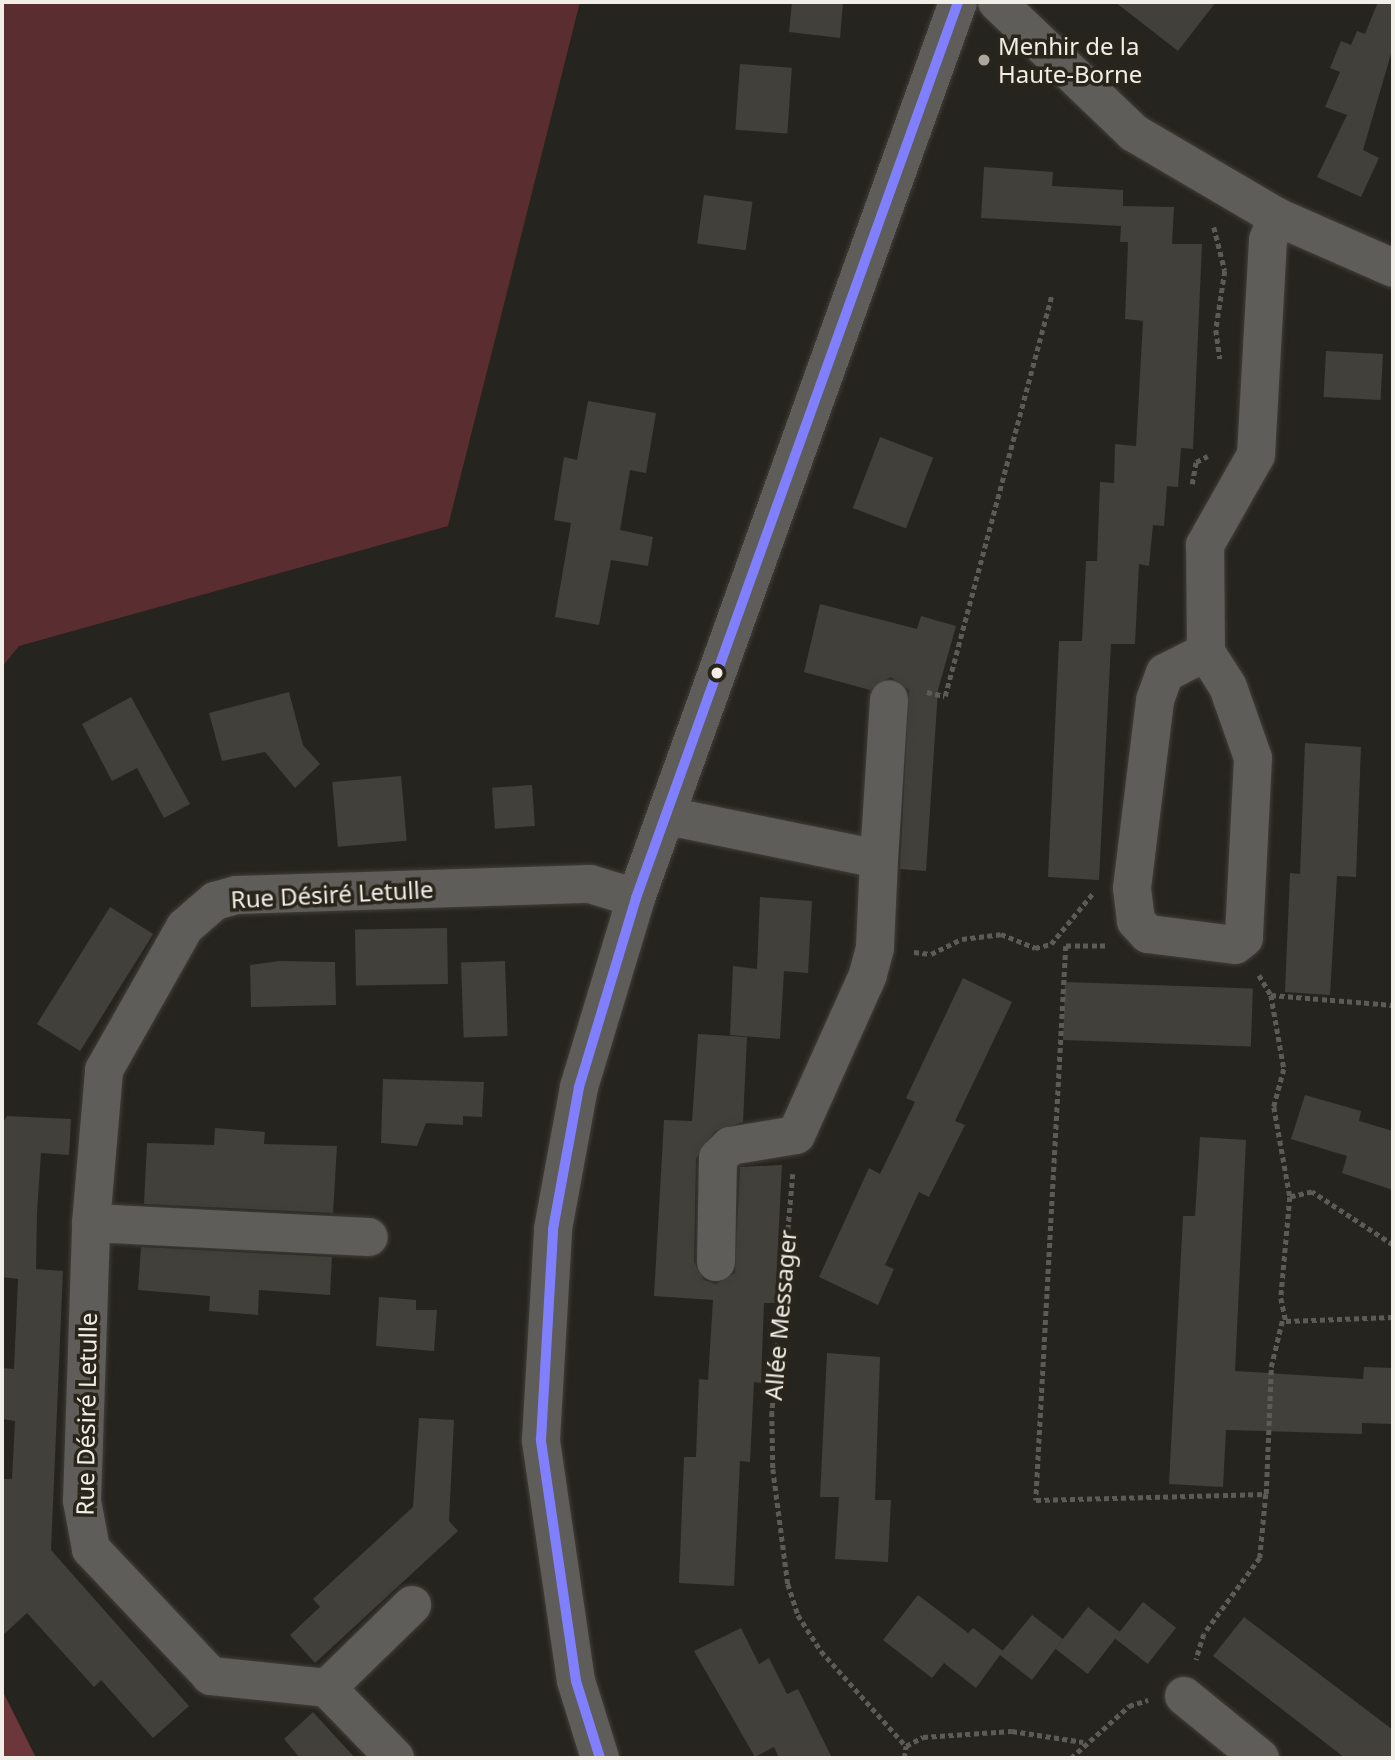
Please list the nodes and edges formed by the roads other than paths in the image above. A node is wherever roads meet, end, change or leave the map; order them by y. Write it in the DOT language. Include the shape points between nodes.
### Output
graph roads {
  1 [pos="958,2"];
  2 [pos="997,2"];
  3 [pos="1277,217"];
  4 [pos="1393,266"];
  5 [pos="1206,652"];
  6 [pos="888,699"];
  7 [pos="667,816"];
  8 [pos="879,859"];
  9 [pos="636,898"];
  10 [pos="91,1223"];
  11 [pos="369,1237"];
  12 [pos="716,1262"];
  13 [pos="412,1605"];
  14 [pos="327,1688"];
  15 [pos="1184,1696"];
  16 [pos="395,1758"];
  17 [pos="600,1758"];
  18 [pos="1260,1758"];
  1 -- 7 [label="street"];
  2 -- 3 [label="street" via="1113,117"];
  3 -- 4 [label="street"];
  3 -- 5 [label="street" via="1267,254 1256,455 1205,545"];
  5 -- 5 [label="street" via="1228,687 1253,758 1240,943 1157,939 1136,921 1132,888 1155,699 1165,673"];
  6 -- 8 [label="street"];
  7 -- 8 [label="street"];
  7 -- 9 [label="street"];
  8 -- 12 [label="street" via="875,948 796,1135 730,1146 718,1158"];
  9 -- 10 [label="street, Rue Désiré Letulle" via="590,884 236,895 215,901 185,927 104,1070"];
  9 -- 17 [label="street" via="579,1087 553,1228 543,1346 541,1440 553,1546 576,1681"];
  10 -- 11 [label="street"];
  10 -- 14 [label="street, Rue Désiré Letulle" via="82,1501 91,1549 211,1676"];
  13 -- 14 [label="street"];
  14 -- 16 [label="street"];
  15 -- 18 [label="street"];
}
